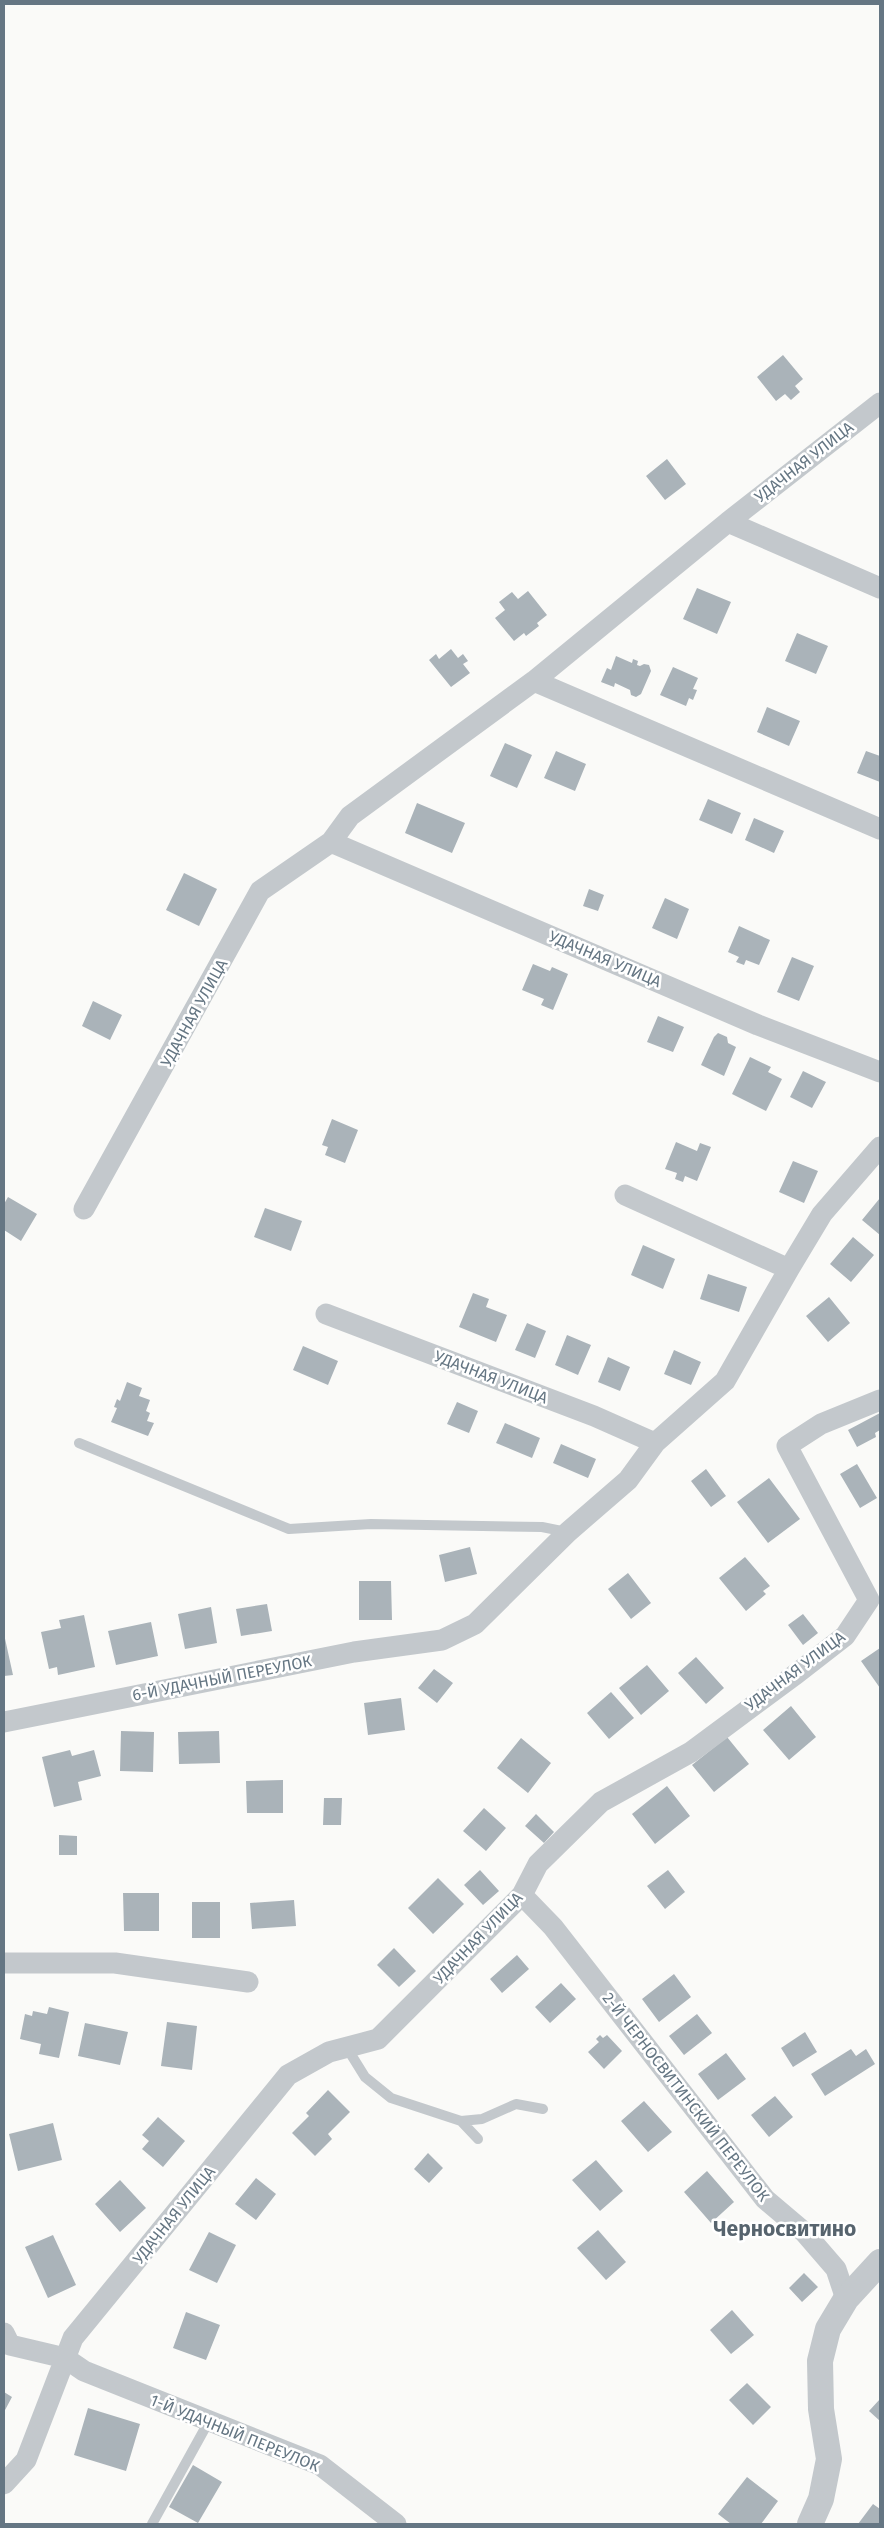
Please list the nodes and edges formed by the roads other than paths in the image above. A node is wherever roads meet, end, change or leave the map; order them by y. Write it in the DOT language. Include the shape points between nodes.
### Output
graph roads {
  1 [pos="880,403"];
  2 [pos="728,522"];
  3 [pos="880,588"];
  4 [pos="534,681"];
  5 [pos="880,829"];
  6 [pos="332,842"];
  7 [pos="880,1072"];
  8 [pos="880,1147"];
  9 [pos="626,1195"];
  10 [pos="84,1209"];
  11 [pos="788,1269"];
  12 [pos="326,1314"];
  13 [pos="880,1400"];
  14 [pos="655,1443"];
  15 [pos="79,1444"];
  16 [pos="568,1532"];
  17 [pos="875,1607"];
  18 [pos="4,1722"];
  19 [pos="522,1895"];
  20 [pos="4,1963"];
  21 [pos="248,1982"];
  22 [pos="347,2048"];
  23 [pos="542,2109"];
  24 [pos="461,2121"];
  25 [pos="478,2139"];
  26 [pos="880,2262"];
  27 [pos="846,2299"];
  28 [pos="4,2333"];
  29 [pos="65,2358"];
  30 [pos="210,2421"];
  31 [pos="4,2484"];
  32 [pos="152,2524"];
  33 [pos="396,2524"];
  34 [pos="810,2524"];
  1 -- 2 [label="street, УДАЧНАЯ УЛИЦА"];
  2 -- 3 [label="street"];
  2 -- 4 [label="street, УДАЧНАЯ УЛИЦА"];
  4 -- 5 [label="street"];
  4 -- 6 [label="street, УДАЧНАЯ УЛИЦА" via="350,816"];
  6 -- 7 [label="street, УДАЧНАЯ УЛИЦА" via="758,1025"];
  6 -- 10 [label="street, УДАЧНАЯ УЛИЦА" via="260,891"];
  8 -- 11 [label="street" via="822,1214"];
  9 -- 11 [label="street"];
  11 -- 14 [label="street" via="724,1381"];
  12 -- 14 [label="street, УДАЧНАЯ УЛИЦА" via="594,1416"];
  13 -- 17 [label="street, УДАЧНАЯ УЛИЦА" via="821,1424 787,1446"];
  14 -- 16 [label="street" via="628,1480"];
  15 -- 16 [label="lane" via="289,1529 371,1524 542,1527"];
  16 -- 18 [label="street, 6-Й УДАЧНЫЙ ПЕРЕУЛОК" via="475,1624 442,1640 354,1652"];
  17 -- 19 [label="street, УДАЧНАЯ УЛИЦА" via="845,1636 690,1752 601,1802 538,1864"];
  19 -- 22 [label="street, УДАЧНАЯ УЛИЦА" via="378,2039"];
  19 -- 27 [label="street, 2-Й ЧЕРНОСВИТИНСКИЙ ПЕРЕУЛОК" via="554,1927 765,2199 804,2232 836,2269"];
  20 -- 21 [label="street" via="115,1963"];
  22 -- 24 [label="lane" via="365,2077 391,2098"];
  22 -- 29 [label="street, УДАЧНАЯ УЛИЦА" via="329,2052 288,2075 73,2338"];
  23 -- 24 [label="lane" via="516,2104 482,2119"];
  24 -- 25 [label="lane"];
  26 -- 27 [label="street"];
  27 -- 34 [label="street" via="828,2329 820,2361 821,2408 829,2459 821,2499"];
  28 -- 29 [label="street" via="10,2345"];
  29 -- 30 [label="street, 1-Й УДАЧНЫЙ ПЕРЕУЛОК" via="84,2371"];
  29 -- 31 [label="street, УДАЧНАЯ УЛИЦА" via="26,2460"];
  30 -- 32 [label="lane"];
  30 -- 33 [label="street, 1-Й УДАЧНЫЙ ПЕРЕУЛОК" via="320,2466"];
}
